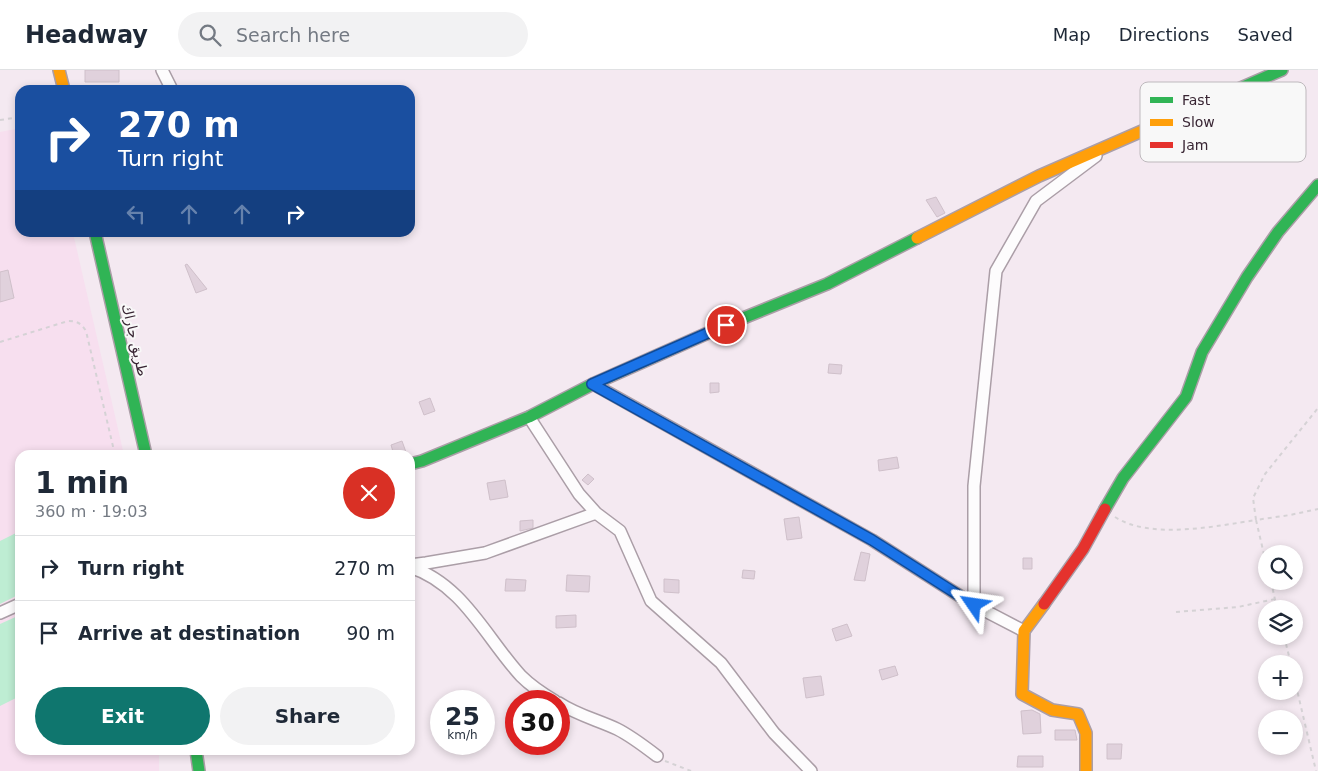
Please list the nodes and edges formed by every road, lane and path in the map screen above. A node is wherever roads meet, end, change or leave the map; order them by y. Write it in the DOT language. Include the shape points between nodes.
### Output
graph roads {
  1 [pos="59,70"];
  2 [pos="162,70"];
  3 [pos="1282,70"];
  4 [pos="1254,82"];
  5 [pos="63,85"];
  6 [pos="170,85"];
  7 [pos="15,118"];
  8 [pos="0,120"];
  9 [pos="1140,131"];
  10 [pos="1111,144"];
  11 [pos="1318,185"];
  12 [pos="96,237"];
  13 [pos="0,342"];
  14 [pos="592,384"];
  15 [pos="1318,408"];
  16 [pos="529,417"];
  17 [pos="114,450"];
  18 [pos="145,450"];
  19 [pos="415,463"];
  20 [pos="1318,508"];
  21 [pos="1105,510"];
  22 [pos="596,513"];
  23 [pos="1256,520"];
  24 [pos="1262,545"];
  25 [pos="415,565"];
  26 [pos="415,569"];
  27 [pos="1273,590"];
  28 [pos="1275,600"];
  29 [pos="1258,603"];
  30 [pos="974,605"];
  31 [pos="15,606"];
  32 [pos="1176,612"];
  33 [pos="0,613"];
  34 [pos="1024,631"];
  35 [pos="537,690"];
  36 [pos="1299,700"];
  37 [pos="570,710"];
  38 [pos="197,755"];
  39 [pos="656,756"];
  40 [pos="199,771"];
  41 [pos="691,771"];
  42 [pos="811,771"];
  43 [pos="1086,771"];
  44 [pos="1316,771"];
  1 -- 5 [label="street"];
  2 -- 6 [label="street"];
  3 -- 4 [label="street"];
  7 -- 8 [label="path"];
  9 -- 10 [label="street"];
  10 -- 14 [label="street" via="1039,176 827,284"];
  10 -- 30 [label="street" via="1036,201 996,271 974,486"];
  11 -- 21 [label="street" via="1278,232 1247,277 1202,352 1186,397 1123,478"];
  12 -- 18 [label="street, طريق جاراك"];
  13 -- 17 [label="path" via="68,321 82,325"];
  14 -- 16 [label="street"];
  14 -- 30 [label="street" via="872,540"];
  15 -- 23 [label="path" via="1265,474 1253,498"];
  16 -- 19 [label="street"];
  16 -- 22 [label="street" via="579,494"];
  20 -- 23 [label="path"];
  21 -- 23 [label="path" via="1124,523 1144,528 1189,529"];
  21 -- 34 [label="street" via="1083,549"];
  22 -- 25 [label="street" via="485,553"];
  22 -- 42 [label="street" via="620,532 651,601 721,663 774,732"];
  23 -- 24 [label="path"];
  26 -- 35 [label="street" via="455,593"];
  27 -- 28 [label="path"];
  29 -- 32 [label="path"];
  30 -- 34 [label="street"];
  31 -- 33 [label="street"];
  34 -- 43 [label="street" via="1022,694 1052,710 1078,714 1086,733"];
  36 -- 44 [label="path"];
  37 -- 39 [label="street" via="617,729"];
  38 -- 40 [label="street"];
  39 -- 41 [label="path"];
}
